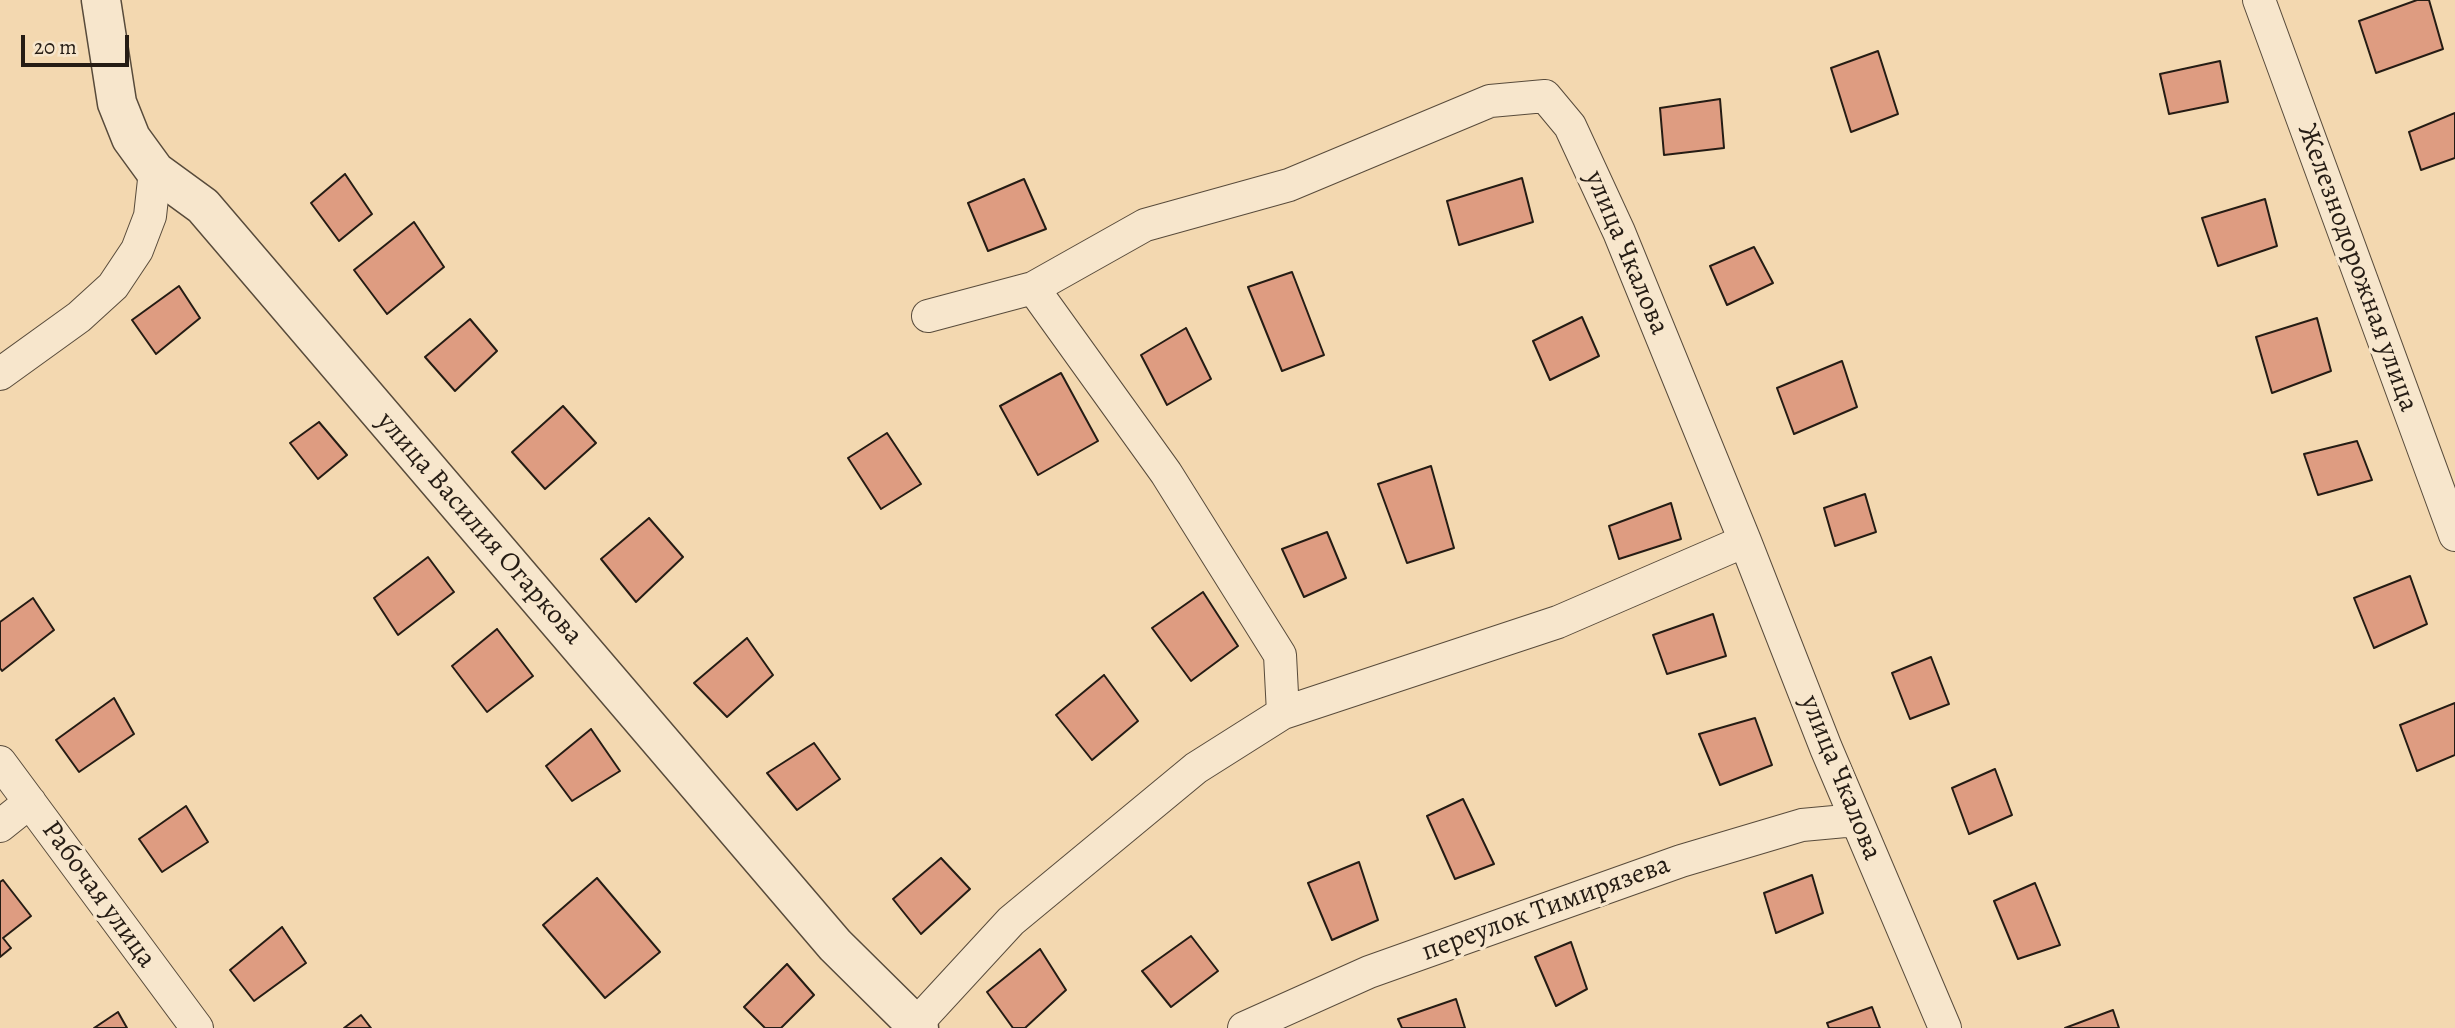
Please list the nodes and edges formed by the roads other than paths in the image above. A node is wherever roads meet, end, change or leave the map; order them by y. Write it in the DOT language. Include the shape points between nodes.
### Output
graph roads {
  1 [pos="101,0"];
  2 [pos="2259,0"];
  3 [pos="155,171"];
  4 [pos="1033,288"];
  5 [pos="928,316"];
  6 [pos="0,374"];
  7 [pos="2455,536"];
  8 [pos="1745,541"];
  9 [pos="1283,713"];
  10 [pos="0,762"];
  11 [pos="30,802"];
  12 [pos="1856,820"];
  13 [pos="0,825"];
  14 [pos="917,1026"];
  15 [pos="197,1028"];
  16 [pos="1244,1028"];
  17 [pos="1944,1028"];
  1 -- 3 [label="street, улица Василия Огаркова" via="117,103 131,138"];
  2 -- 7 [label="street, Железнодорожная улица"];
  3 -- 6 [label="street" via="150,216 137,250 113,286 79,317"];
  3 -- 14 [label="street, улица Василия Огаркова" via="203,206 835,946"];
  4 -- 5 [label="street, улица Чкалова"];
  4 -- 8 [label="street, улица Чкалова" via="1145,225 1289,186 1490,101 1545,96 1570,126 1619,232"];
  4 -- 9 [label="street" via="1166,472 1280,655"];
  8 -- 9 [label="street" via="1558,622"];
  8 -- 12 [label="street, улица Чкалова"];
  9 -- 14 [label="street" via="1196,768 1011,921"];
  10 -- 11 [label="street, Рабочая улица"];
  11 -- 13 [label="street"];
  11 -- 15 [label="street, Рабочая улица"];
  12 -- 16 [label="street, переулок Тимирязева" via="1802,825 1681,861 1369,972"];
  12 -- 17 [label="street, улица Чкалова"];
}
